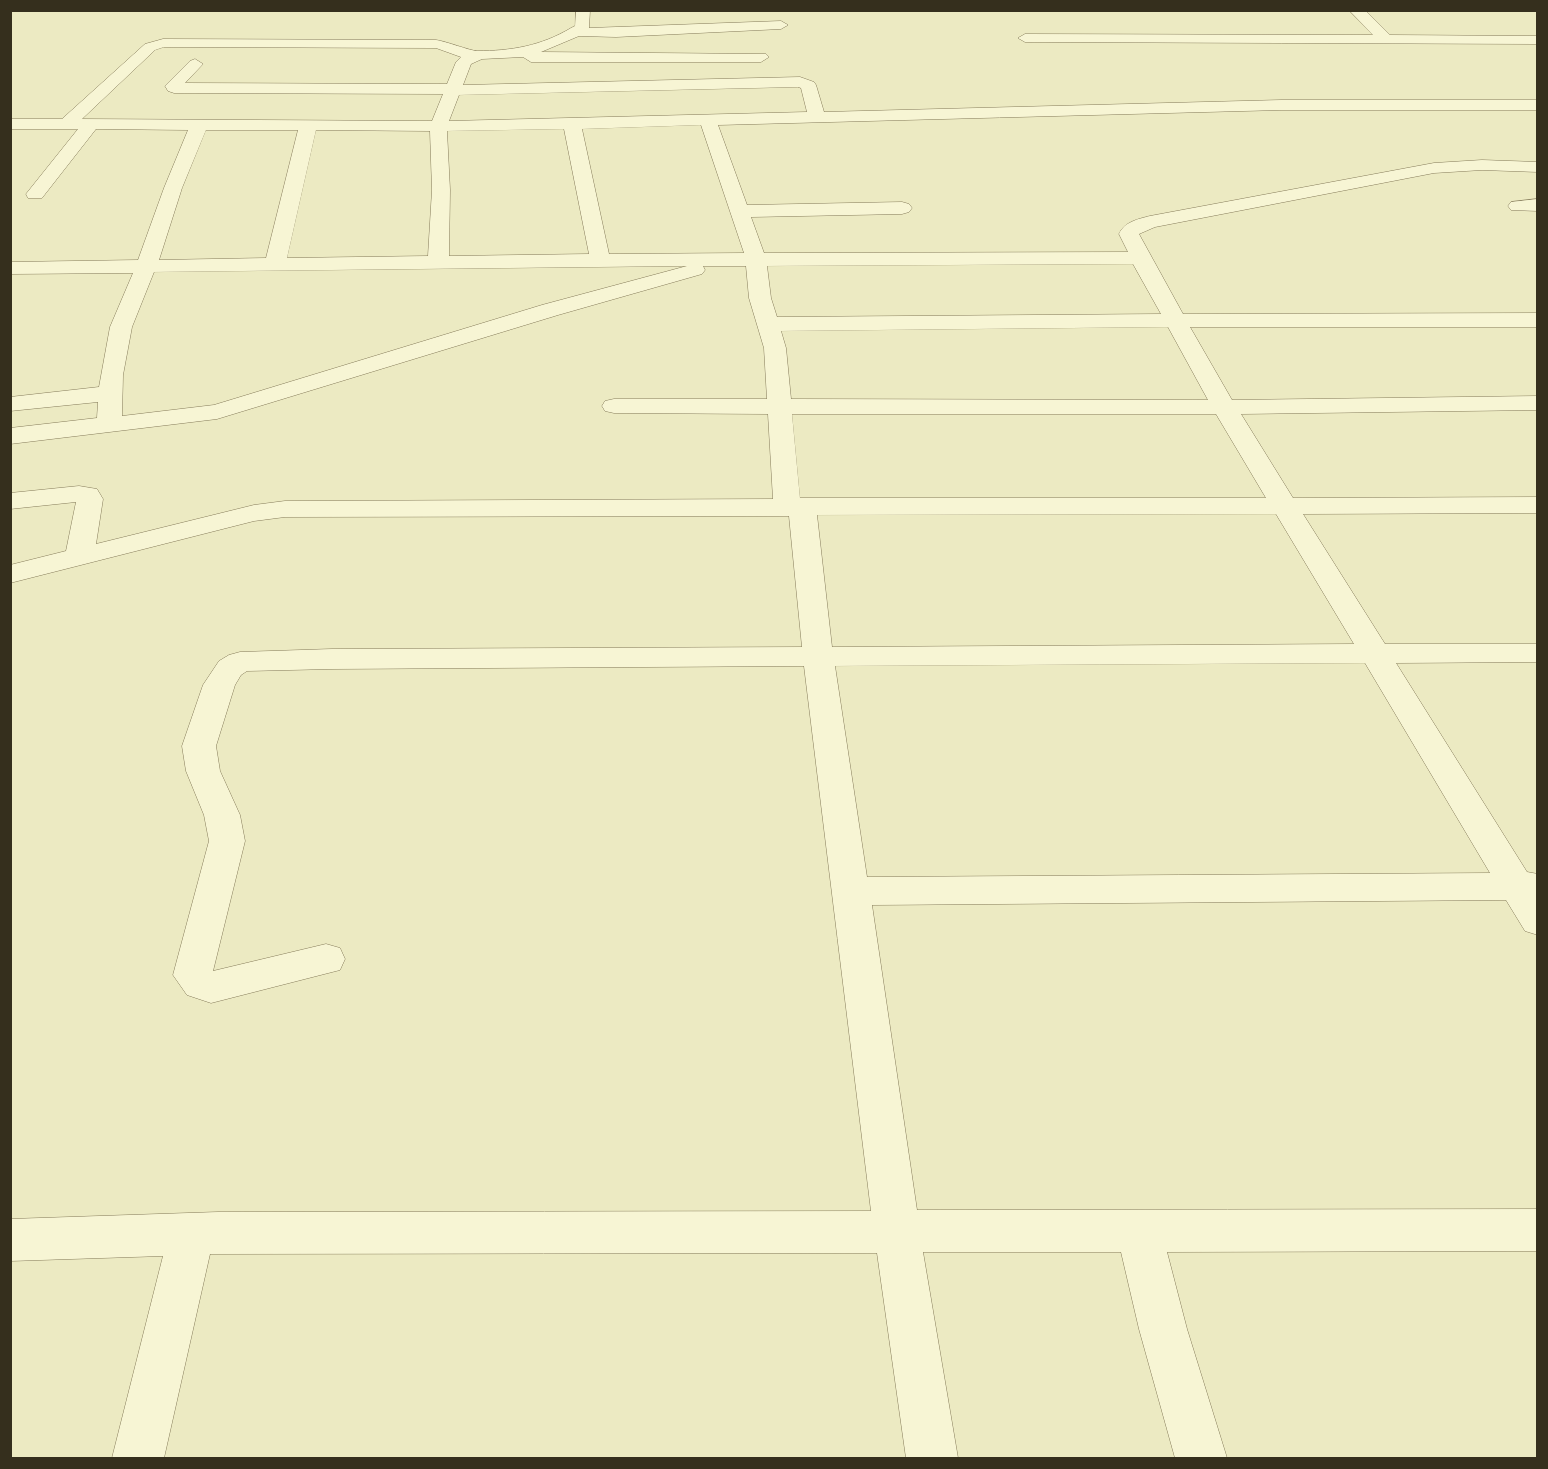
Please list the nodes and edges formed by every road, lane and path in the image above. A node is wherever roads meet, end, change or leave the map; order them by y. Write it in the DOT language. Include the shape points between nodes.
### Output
graph roads {
  1 [pos="583,10"];
  2 [pos="771,10"];
  3 [pos="1356,10"];
  4 [pos="781,24"];
  5 [pos="576,32"];
  6 [pos="1025,38"];
  7 [pos="789,39"];
  8 [pos="1386,39"];
  9 [pos="1538,40"];
  10 [pos="512,55"];
  11 [pos="473,56"];
  12 [pos="761,57"];
  13 [pos="640,59"];
  14 [pos="195,64"];
  15 [pos="377,69"];
  16 [pos="278,74"];
  17 [pos="640,86"];
  18 [pos="266,89"];
  19 [pos="364,89"];
  20 [pos="451,89"];
  21 [pos="1538,105"];
  22 [pos="818,119"];
  23 [pos="708,122"];
  24 [pos="643,123"];
  25 [pos="10,124"];
  26 [pos="67,124"];
  27 [pos="91,124"];
  28 [pos="572,124"];
  29 [pos="199,125"];
  30 [pos="308,126"];
  31 [pos="438,126"];
  32 [pos="1538,167"];
  33 [pos="35,194"];
  34 [pos="1538,205"];
  35 [pos="1518,206"];
  36 [pos="902,208"];
  37 [pos="740,211"];
  38 [pos="1138,256"];
  39 [pos="745,259"];
  40 [pos="600,260"];
  41 [pos="438,262"];
  42 [pos="275,264"];
  43 [pos="147,265"];
  44 [pos="10,268"];
  45 [pos="1176,320"];
  46 [pos="1538,320"];
  47 [pos="768,324"];
  48 [pos="110,393"];
  49 [pos="10,404"];
  50 [pos="1538,404"];
  51 [pos="614,406"];
  52 [pos="780,407"];
  53 [pos="1224,407"];
  54 [pos="109,426"];
  55 [pos="10,436"];
  56 [pos="10,501"];
  57 [pos="1538,505"];
  58 [pos="795,506"];
  59 [pos="1284,506"];
  60 [pos="79,558"];
  61 [pos="15,576"];
  62 [pos="1538,653"];
  63 [pos="1376,654"];
  64 [pos="818,657"];
  65 [pos="1526,885"];
  66 [pos="852,891"];
  67 [pos="1538,921"];
  68 [pos="326,958"];
  69 [pos="1538,1230"];
  70 [pos="1139,1231"];
  71 [pos="897,1232"];
  72 [pos="192,1234"];
  73 [pos="10,1239"];
  74 [pos="138,1458"];
  75 [pos="932,1458"];
  76 [pos="1201,1458"];
  1 -- 5 [label="street" via="582,27"];
  2 -- 4 [label="street"];
  3 -- 8 [label="street"];
  4 -- 5 [label="street"];
  4 -- 7 [label="street"];
  5 -- 10 [label="street"];
  6 -- 8 [label="street"];
  8 -- 9 [label="street"];
  10 -- 11 [label="street"];
  10 -- 13 [label="street"];
  11 -- 20 [label="street" via="464,62"];
  11 -- 26 [label="street" via="436,44 163,43 150,47"];
  12 -- 13 [label="street"];
  13 -- 17 [label="street"];
  14 -- 18 [label="street" via="174,88"];
  15 -- 19 [label="street"];
  16 -- 18 [label="street"];
  17 -- 20 [label="street"];
  17 -- 22 [label="street" via="806,83"];
  17 -- 24 [label="street" via="627,103"];
  18 -- 19 [label="street"];
  19 -- 20 [label="street"];
  20 -- 31 [label="street"];
  21 -- 22 [label="street" via="1257,106"];
  22 -- 23 [label="street"];
  23 -- 24 [label="street"];
  23 -- 37 [label="street"];
  24 -- 28 [label="street"];
  25 -- 26 [label="street"];
  26 -- 27 [label="street"];
  27 -- 29 [label="street"];
  27 -- 33 [label="street"];
  28 -- 31 [label="street"];
  28 -- 40 [label="street"];
  29 -- 30 [label="street"];
  29 -- 43 [label="street"];
  30 -- 31 [label="street"];
  30 -- 42 [label="street"];
  31 -- 41 [label="street"];
  32 -- 38 [label="street" via="1434,168 1150,222 1131,229 1129,234"];
  34 -- 35 [label="street"];
  36 -- 37 [label="street"];
  37 -- 39 [label="street"];
  38 -- 39 [label="street"];
  38 -- 45 [label="street"];
  39 -- 40 [label="street"];
  39 -- 47 [label="street"];
  39 -- 54 [label="street" via="539,313 241,405"];
  40 -- 41 [label="street"];
  41 -- 42 [label="street"];
  42 -- 43 [label="street"];
  43 -- 44 [label="street"];
  43 -- 48 [label="street" via="121,327"];
  45 -- 46 [label="street"];
  45 -- 47 [label="street"];
  45 -- 53 [label="street"];
  47 -- 52 [label="street" via="775,348"];
  48 -- 49 [label="street"];
  48 -- 54 [label="street"];
  50 -- 53 [label="street"];
  51 -- 52 [label="street"];
  52 -- 53 [label="street"];
  52 -- 58 [label="street"];
  53 -- 59 [label="street"];
  54 -- 55 [label="street"];
  56 -- 60 [label="street" via="88,495"];
  57 -- 59 [label="street"];
  58 -- 59 [label="street"];
  58 -- 60 [label="street" via="285,509 254,513"];
  58 -- 64 [label="street"];
  59 -- 63 [label="street"];
  60 -- 61 [label="street"];
  62 -- 63 [label="street"];
  63 -- 64 [label="street"];
  63 -- 65 [label="street"];
  64 -- 66 [label="street"];
  64 -- 68 [label="street" via="251,660 230,668 219,685 200,746 203,771 222,815 228,841 193,975 201,984 211,987"];
  65 -- 66 [label="street"];
  65 -- 67 [label="street"];
  66 -- 71 [label="street"];
  69 -- 70 [label="street"];
  70 -- 71 [label="street"];
  70 -- 76 [label="street"];
  71 -- 72 [label="street"];
  71 -- 75 [label="street"];
  72 -- 73 [label="street"];
  72 -- 74 [label="street"];
}
